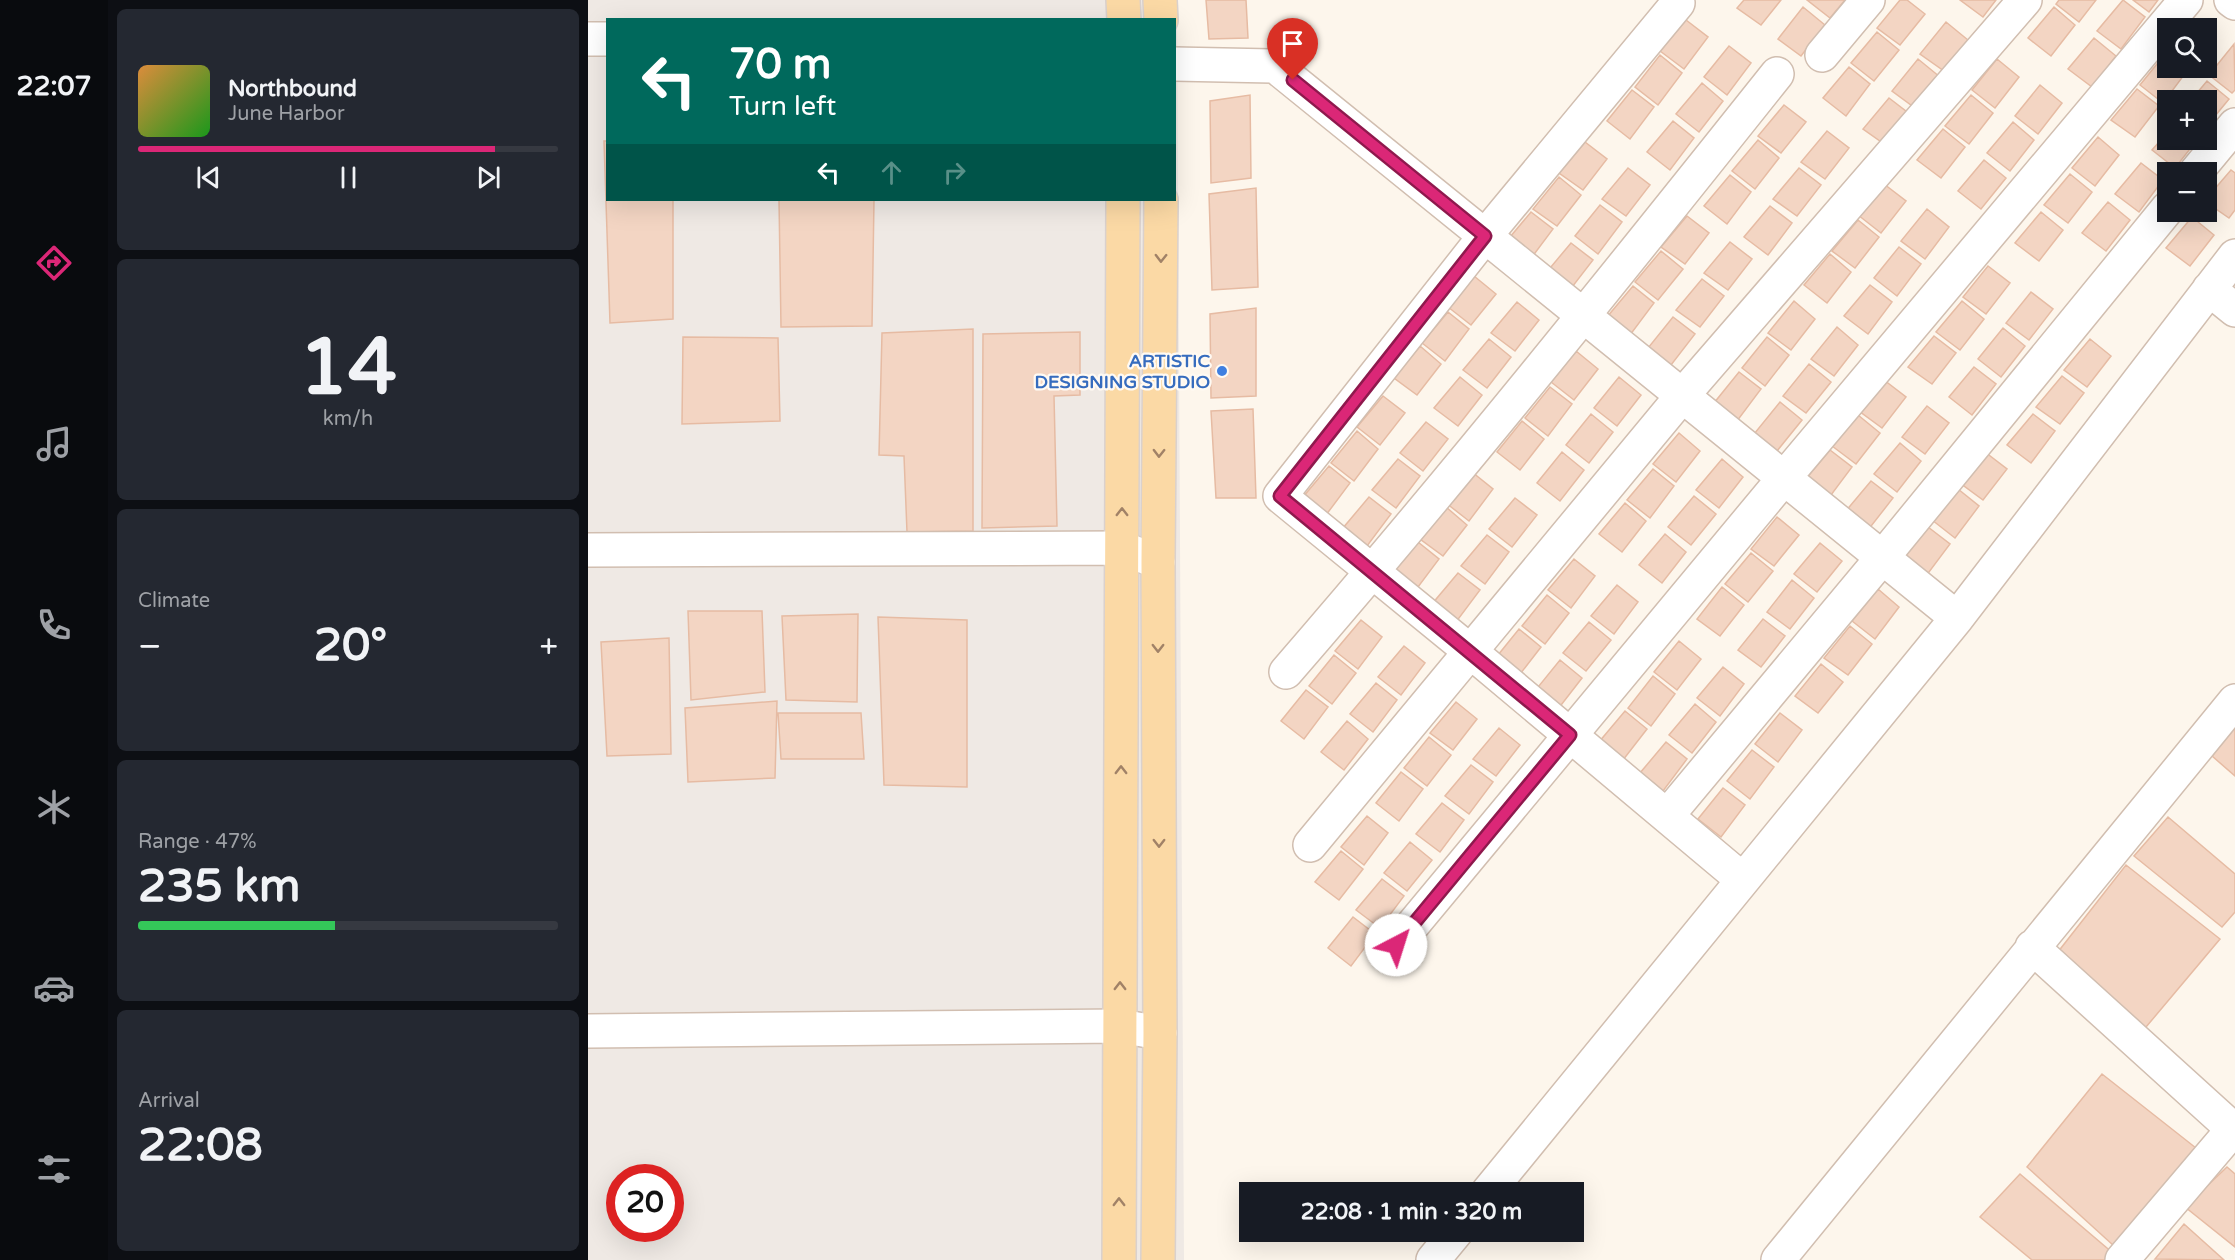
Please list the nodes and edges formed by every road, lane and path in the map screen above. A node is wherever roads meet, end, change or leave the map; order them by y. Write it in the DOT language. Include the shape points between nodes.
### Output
graph roads {
  1 [pos="1123,0"];
  2 [pos="1160,0"];
  3 [pos="1868,0"];
  4 [pos="2025,0"];
  5 [pos="2186,0"];
  6 [pos="2231,0"];
  7 [pos="1678,3"];
  8 [pos="2235,3"];
  9 [pos="1124,18"];
  10 [pos="1161,18"];
  11 [pos="588,39"];
  12 [pos="606,39"];
  13 [pos="1822,55"];
  14 [pos="1176,64"];
  15 [pos="1777,74"];
  16 [pos="2235,125"];
  17 [pos="2204,162"];
  18 [pos="1123,201"];
  19 [pos="1161,201"];
  20 [pos="2157,221"];
  21 [pos="1485,236"];
  22 [pos="2235,256"];
  23 [pos="2210,289"];
  24 [pos="2235,310"];
  25 [pos="1584,316"];
  26 [pos="1682,396"];
  27 [pos="1784,478"];
  28 [pos="1122,548"];
  29 [pos="588,550"];
  30 [pos="1882,558"];
  31 [pos="1158,562"];
  32 [pos="1372,572"];
  33 [pos="1957,618"];
  34 [pos="1471,652"];
  35 [pos="1286,672"];
  36 [pos="2235,701"];
  37 [pos="1570,735"];
  38 [pos="1667,816"];
  39 [pos="1310,845"];
  40 [pos="1743,880"];
  41 [pos="1396,945"];
  42 [pos="2032,947"];
  43 [pos="1120,1026"];
  44 [pos="588,1031"];
  45 [pos="1160,1033"];
  46 [pos="2234,1129"];
  47 [pos="1496,1182"];
  48 [pos="1448,1242"];
  49 [pos="1119,1260"];
  50 [pos="1158,1260"];
  51 [pos="1433,1260"];
  52 [pos="1778,1260"];
  53 [pos="2122,1260"];
  1 -- 9 [label="main road"];
  2 -- 10 [label="main road"];
  3 -- 13 [label="street"];
  4 -- 26 [label="street"];
  5 -- 27 [label="street"];
  6 -- 8 [label="street"];
  7 -- 21 [label="street"];
  11 -- 12 [label="street"];
  14 -- 21 [label="street" via="1275,66"];
  15 -- 25 [label="street"];
  16 -- 17 [label="street"];
  28 -- 18 [label="main road, one-way"];
  19 -- 31 [label="main road, one-way"];
  20 -- 30 [label="street"];
  21 -- 25 [label="street"];
  21 -- 32 [label="street" via="1280,496"];
  22 -- 23 [label="street"];
  23 -- 24 [label="street"];
  23 -- 33 [label="street"];
  25 -- 26 [label="street"];
  25 -- 32 [label="street"];
  26 -- 27 [label="street"];
  26 -- 34 [label="street"];
  27 -- 30 [label="street"];
  27 -- 37 [label="street"];
  28 -- 29 [label="street"];
  28 -- 31 [label="street"];
  43 -- 28 [label="main road, one-way"];
  30 -- 33 [label="street"];
  30 -- 38 [label="street"];
  31 -- 45 [label="main road, one-way"];
  32 -- 34 [label="street"];
  32 -- 35 [label="street"];
  33 -- 40 [label="street"];
  34 -- 37 [label="street"];
  34 -- 39 [label="street"];
  36 -- 42 [label="street"];
  37 -- 38 [label="street"];
  37 -- 41 [label="street"];
  38 -- 40 [label="street"];
  40 -- 47 [label="street"];
  42 -- 46 [label="street"];
  42 -- 52 [label="street"];
  43 -- 44 [label="street"];
  43 -- 45 [label="street"];
  49 -- 43 [label="main road, one-way"];
  45 -- 50 [label="main road"];
  46 -- 53 [label="street"];
  48 -- 51 [label="street"];
}
